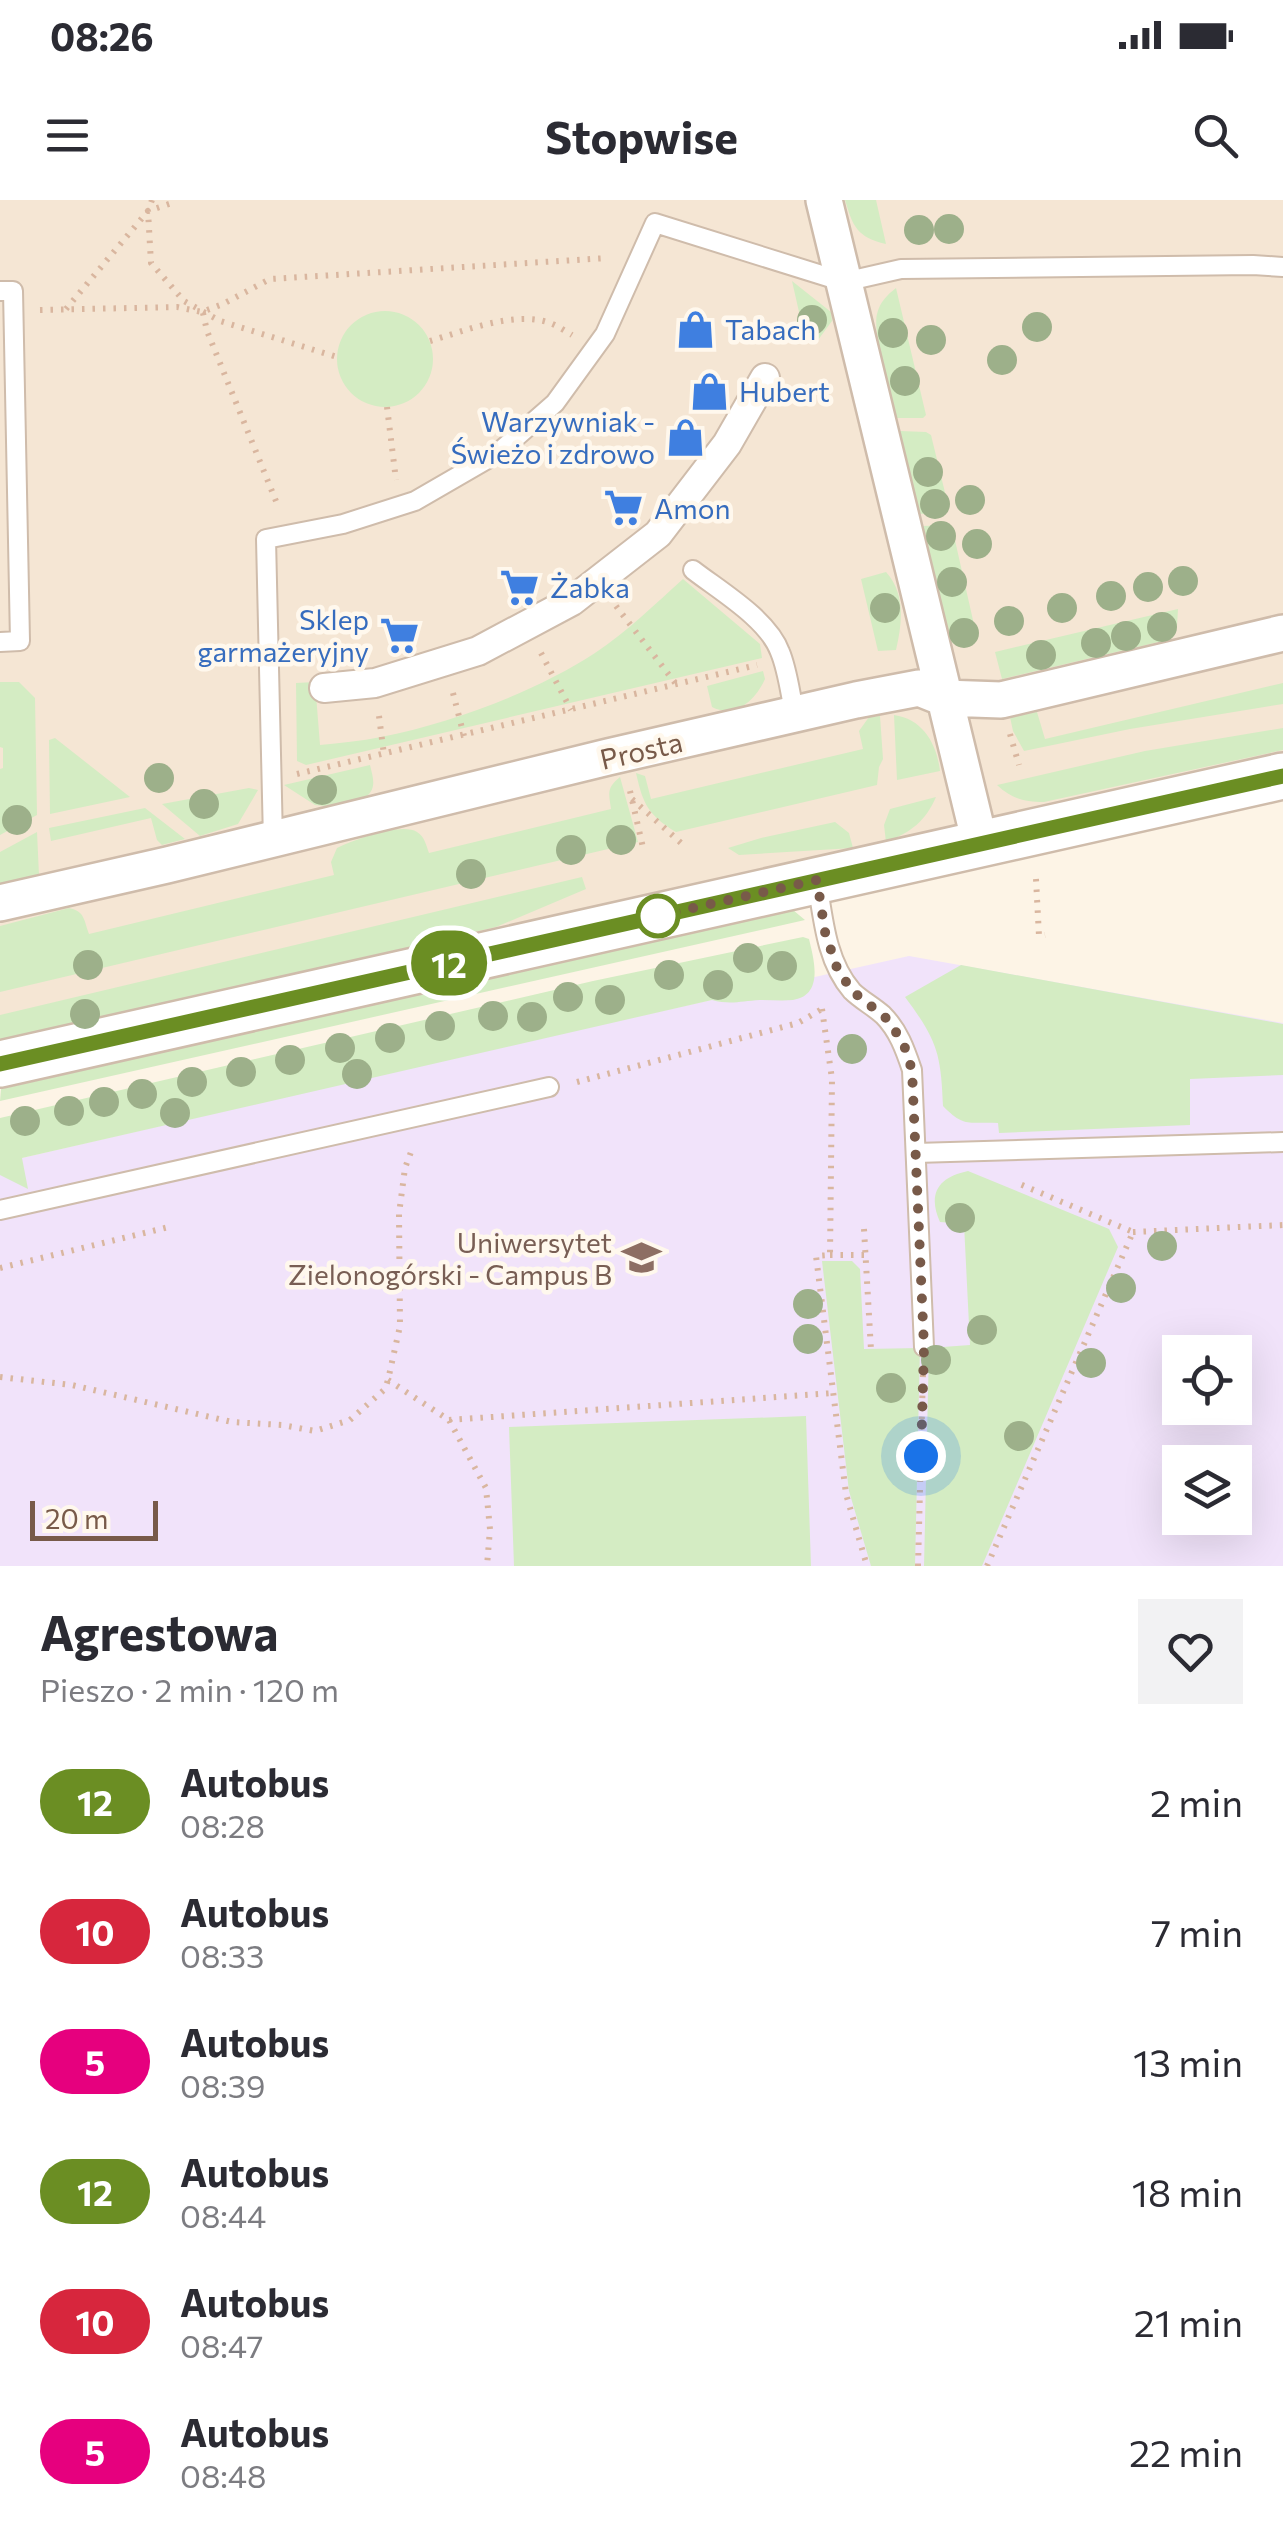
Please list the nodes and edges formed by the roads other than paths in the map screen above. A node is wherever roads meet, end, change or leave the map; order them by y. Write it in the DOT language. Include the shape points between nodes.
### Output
graph roads {
  1 [pos="824,200"];
  2 [pos="1283,267"];
  3 [pos="844,282"];
  4 [pos="0,291"];
  5 [pos="765,378"];
  6 [pos="693,570"];
  7 [pos="1283,633"];
  8 [pos="0,642"];
  9 [pos="324,688"];
  10 [pos="944,698"];
  11 [pos="795,714"];
  12 [pos="1283,776"];
  13 [pos="272,840"];
  14 [pos="980,843"];
  15 [pos="817,880"];
  16 [pos="0,903"];
  17 [pos="0,1064"];
  18 [pos="549,1086"];
  19 [pos="1283,1142"];
  20 [pos="916,1153"];
  21 [pos="0,1210"];
  22 [pos="924,1347"];
  1 -- 3 [label="street"];
  2 -- 3 [label="lane" via="901,269"];
  3 -- 10 [label="street"];
  3 -- 13 [label="lane" via="654,223 605,334 554,404 498,453 415,501 266,539"];
  4 -- 8 [label="lane" via="13,291 20,641"];
  5 -- 9 [label="street" via="727,444 658,534 572,601 478,651 375,683"];
  6 -- 11 [label="lane" via="772,637"];
  7 -- 10 [label="street, Prosta" via="1001,700"];
  10 -- 11 [label="street, Prosta" via="918,688"];
  10 -- 14 [label="street"];
  11 -- 13 [label="street, Prosta"];
  12 -- 14 [label="street"];
  13 -- 16 [label="street, Prosta"];
  14 -- 15 [label="street"];
  15 -- 17 [label="street"];
  15 -- 20 [label="lane" via="837,968 903,1042 912,1070"];
  18 -- 21 [label="lane"];
  19 -- 20 [label="lane"];
  20 -- 22 [label="lane"];
}
